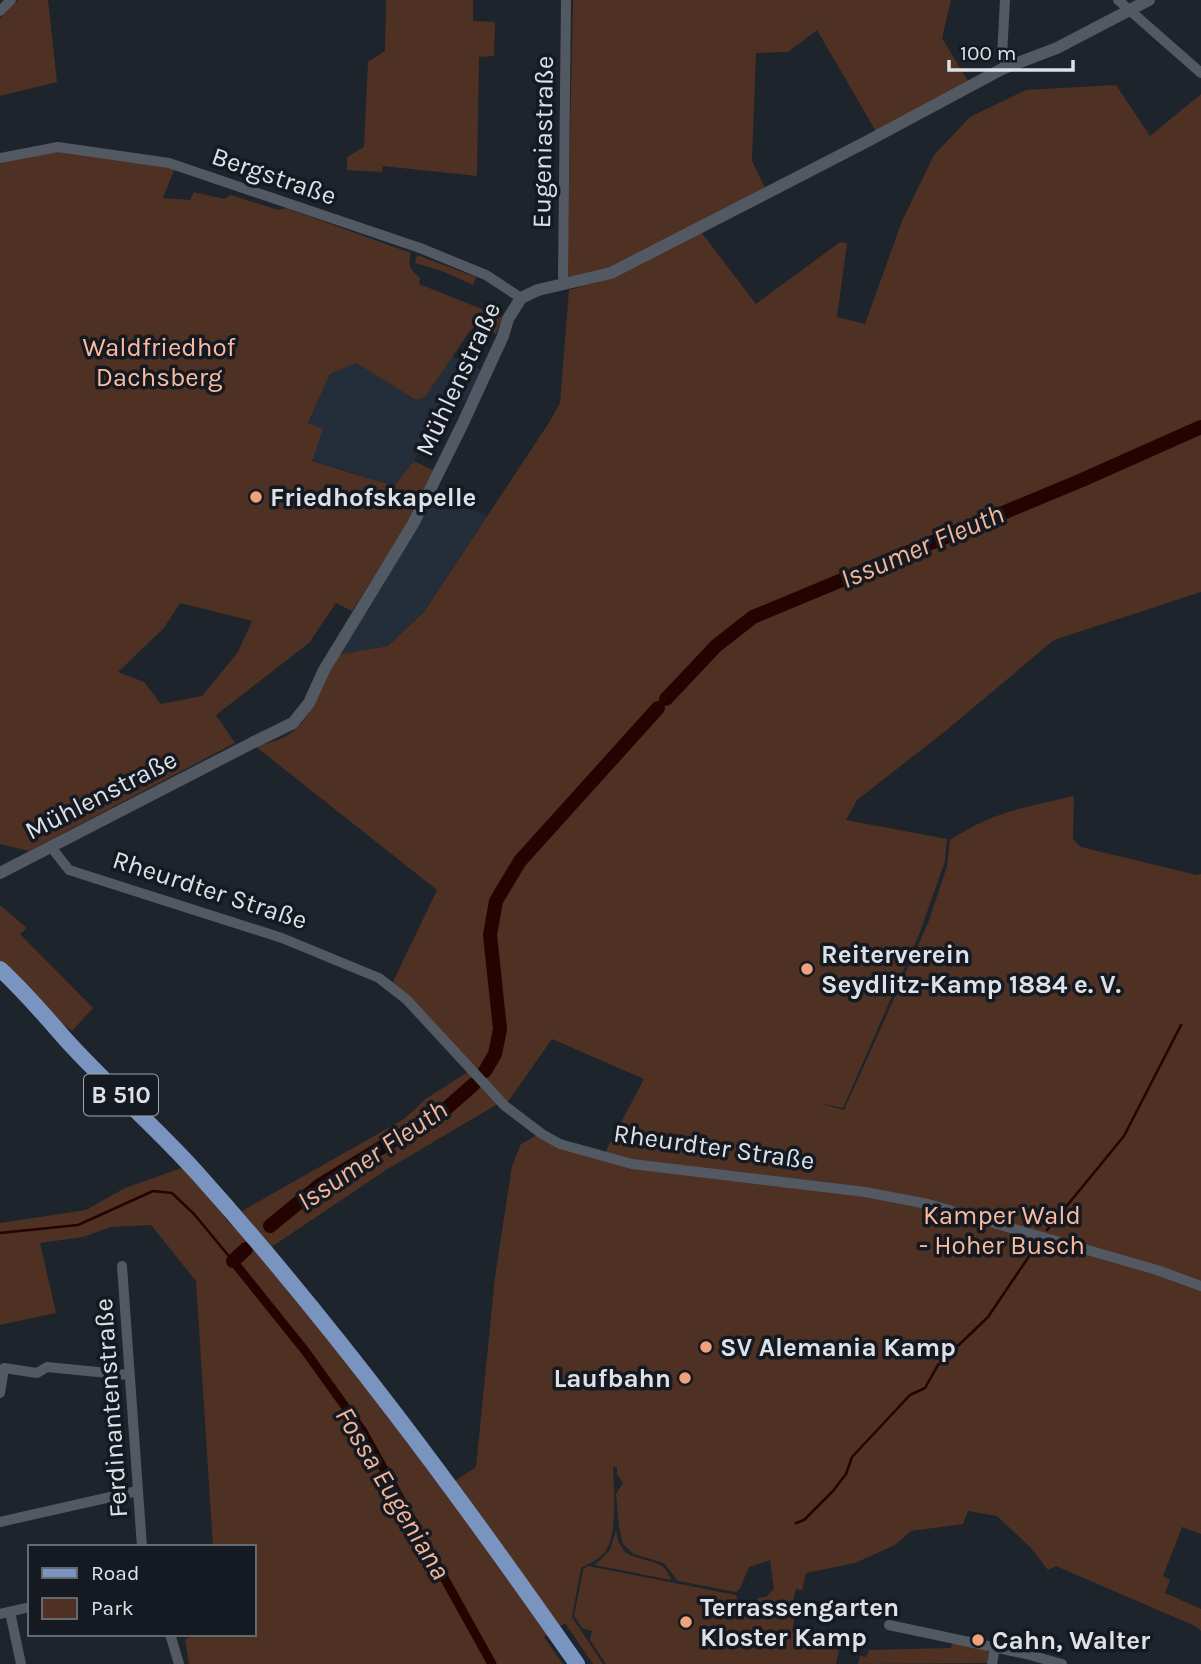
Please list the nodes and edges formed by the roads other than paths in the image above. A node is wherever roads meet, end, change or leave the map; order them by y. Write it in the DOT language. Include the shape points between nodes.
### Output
graph roads {
  1 [pos="11,0"];
  2 [pos="566,0"];
  3 [pos="1005,0"];
  4 [pos="1118,0"];
  5 [pos="1149,0"];
  6 [pos="1130,9"];
  7 [pos="0,11"];
  8 [pos="1007,67"];
  9 [pos="1201,73"];
  10 [pos="0,158"];
  11 [pos="565,284"];
  12 [pos="521,298"];
  13 [pos="51,847"];
  14 [pos="0,873"];
  15 [pos="0,968"];
  16 [pos="122,1266"];
  17 [pos="1201,1286"];
  18 [pos="128,1375"];
  19 [pos="0,1393"];
  20 [pos="137,1491"];
  21 [pos="0,1522"];
  22 [pos="142,1545"];
  23 [pos="28,1607"];
  24 [pos="5,1613"];
  25 [pos="889,1625"];
  26 [pos="171,1636"];
  27 [pos="995,1647"];
  28 [pos="21,1664"];
  29 [pos="179,1664"];
  30 [pos="577,1664"];
  31 [pos="992,1664"];
  32 [pos="1062,1664"];
  1 -- 7 [label="street"];
  2 -- 11 [label="street, Eugeniastraße"];
  3 -- 8 [label="street" via="1003,56"];
  4 -- 6 [label="street"];
  5 -- 6 [label="street, Mühlenstraße"];
  6 -- 8 [label="street, Mühlenstraße" via="1057,48"];
  6 -- 9 [label="street"];
  8 -- 11 [label="street, Mühlenstraße" via="611,273"];
  10 -- 12 [label="street, Bergstraße" via="58,146 169,163 420,248 486,275"];
  11 -- 12 [label="street, Mühlenstraße"];
  12 -- 13 [label="street, Mühlenstraße" via="413,524 324,670 304,712 284,730"];
  13 -- 14 [label="street, Mühlenstraße"];
  13 -- 17 [label="street, Rheurdter Straße" via="69,870 282,938 379,978 406,999 505,1106 560,1144 632,1164 928,1204"];
  15 -- 30 [label="main road, B 510" via="198,1174 330,1329 493,1543"];
  16 -- 18 [label="street, Ferdinantenstraße"];
  18 -- 19 [label="street" via="4,1368"];
  18 -- 20 [label="street, Ferdinantenstraße"];
  20 -- 21 [label="street"];
  20 -- 22 [label="street, Ferdinantenstraße"];
  23 -- 24 [label="street"];
  24 -- 28 [label="street"];
  25 -- 27 [label="street"];
  26 -- 29 [label="street"];
  27 -- 31 [label="street"];
  27 -- 32 [label="street"];
}
